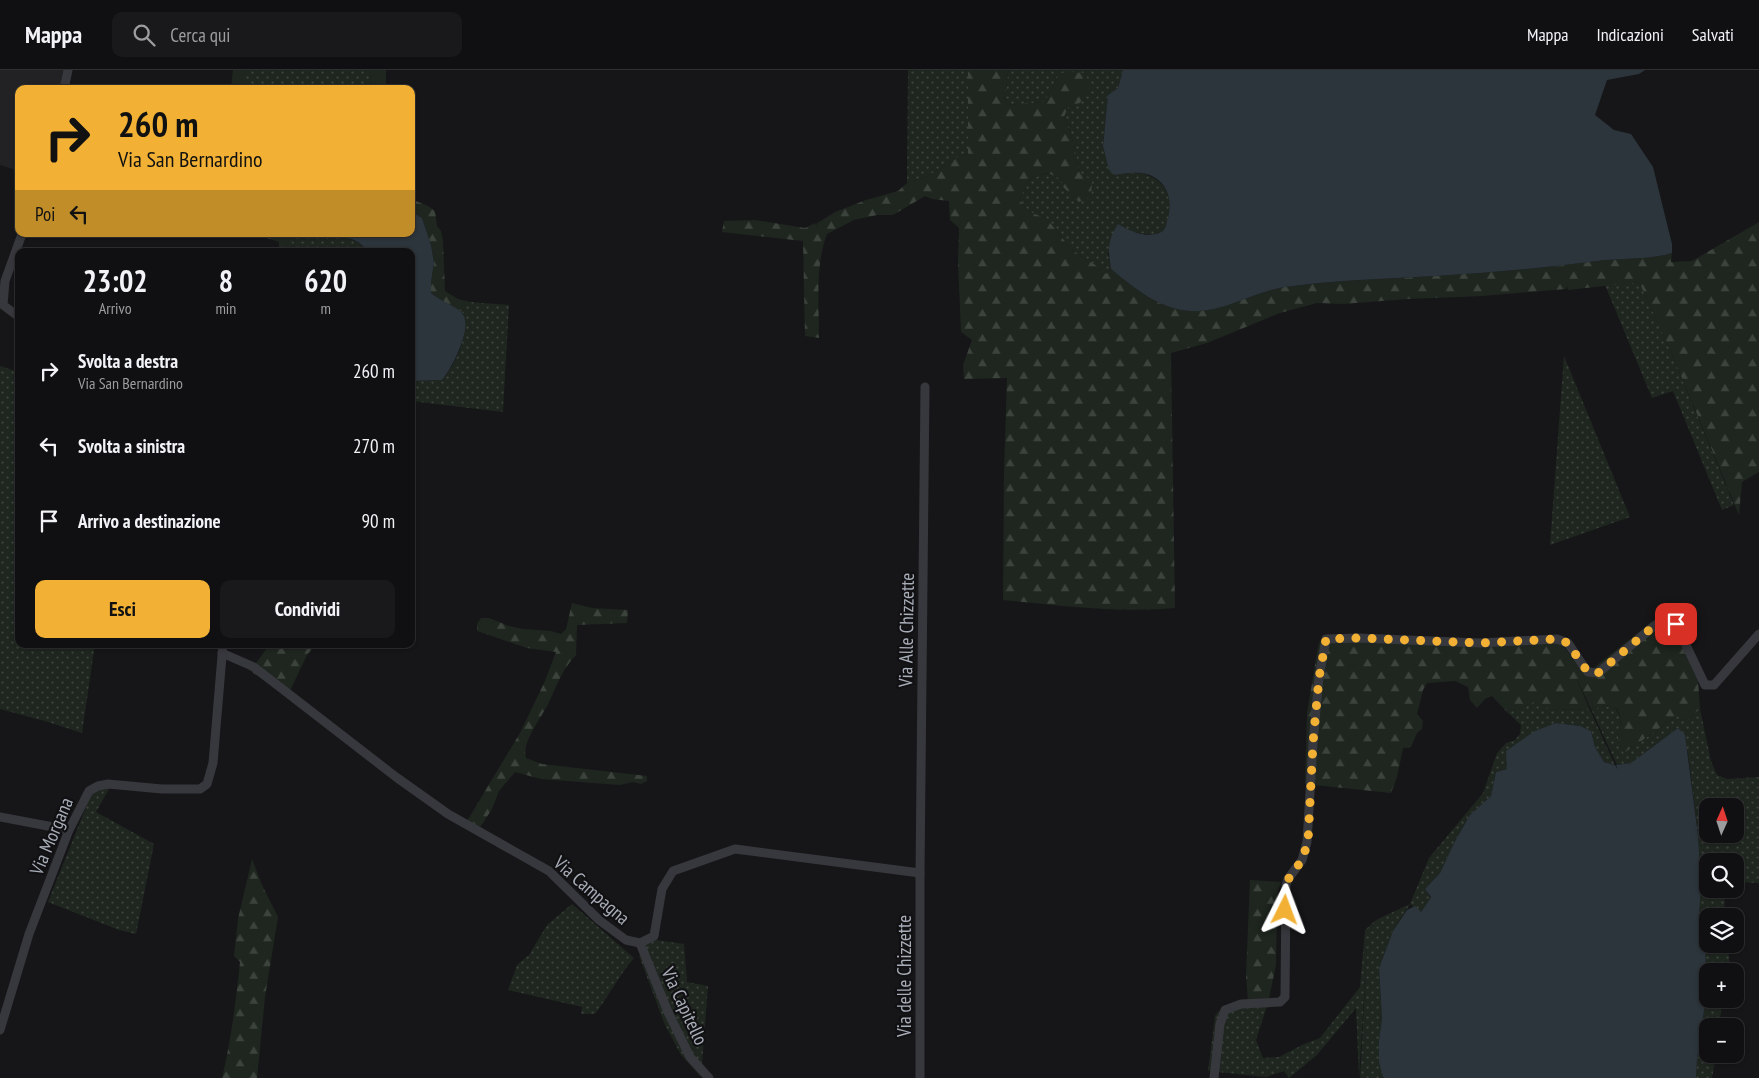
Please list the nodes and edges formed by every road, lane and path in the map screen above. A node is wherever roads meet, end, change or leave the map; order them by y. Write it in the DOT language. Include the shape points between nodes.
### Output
graph roads {
  1 [pos="68,70"];
  2 [pos="65,85"];
  3 [pos="15,253"];
  4 [pos="15,314"];
  5 [pos="925,387"];
  6 [pos="1759,634"];
  7 [pos="223,648"];
  8 [pos="0,817"];
  9 [pos="69,830"];
  10 [pos="920,874"];
  11 [pos="640,943"];
  12 [pos="0,1030"];
  13 [pos="709,1078"];
  14 [pos="920,1078"];
  15 [pos="1214,1078"];
  1 -- 2 [label="street"];
  3 -- 4 [label="street" via="5,281 3,305"];
  5 -- 10 [label="street, Via Alle Chizzette"];
  6 -- 15 [label="street" via="1714,686 1705,685 1676,624 1666,621 1654,626 1598,673 1588,672 1568,643 1557,639 1480,643 1326,639 1313,743 1308,842 1302,860 1286,885 1285,997 1280,1002 1241,1004 1225,1010 1220,1024"];
  7 -- 9 [label="street, Via Morgana" via="213,763 207,784 200,789 98,786 89,791"];
  7 -- 11 [label="street, Via Campagna" via="254,667 448,814 549,871 599,920 626,940"];
  8 -- 9 [label="street"];
  9 -- 12 [label="street, Via Morgana" via="29,934"];
  10 -- 11 [label="street, Via Campagna" via="735,849 673,871 662,889 654,936"];
  10 -- 14 [label="street, Via delle Chizzette"];
  11 -- 13 [label="street, Via Capitello" via="690,1057"];
}
